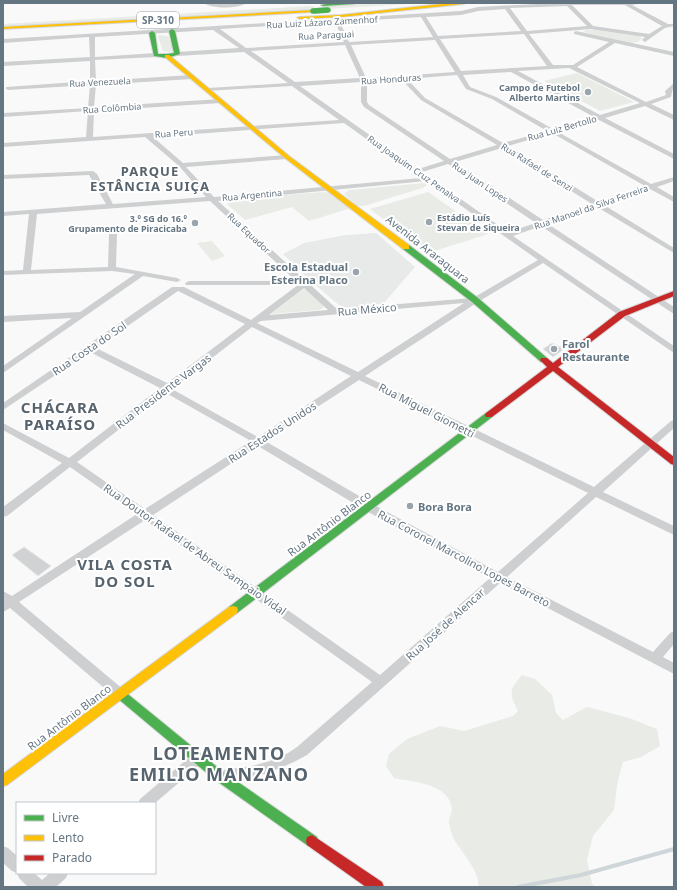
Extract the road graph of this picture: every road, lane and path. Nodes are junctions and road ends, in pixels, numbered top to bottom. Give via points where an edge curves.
1 (206, 3) edge
2 (244, 3) edge
3 (354, 3) edge
4 (446, 3) edge
5 (463, 3) edge
6 (640, 3) edge
7 (267, 4) edge
8 (568, 4) edge
9 (627, 4) edge
10 (506, 7) junction
11 (317, 8) edge
12 (176, 13) junction
13 (423, 16) junction
14 (202, 17) junction
15 (339, 19) junction
16 (3, 23) edge
17 (90, 24) junction
18 (674, 25) edge
19 (667, 26) junction
20 (591, 27) junction
21 (3, 28) edge
22 (214, 28) junction
23 (566, 30) junction
24 (172, 32) junction
25 (152, 33) junction
26 (525, 33) junction
27 (92, 36) junction
28 (649, 36) junction
29 (437, 38) junction
30 (3, 41) edge
31 (614, 41) junction
32 (346, 44) junction
33 (637, 46) junction
34 (245, 50) junction
35 (177, 54) junction
36 (674, 54) edge
37 (156, 55) junction
38 (167, 56) junction
39 (93, 59) junction
40 (3, 64) edge
41 (574, 67) junction
42 (552, 68) junction
43 (513, 71) junction
44 (459, 74) junction
45 (192, 77) junction
46 (403, 78) junction
47 (364, 80) junction
48 (3, 83) edge
49 (93, 83) junction
50 (296, 85) junction
51 (674, 85) edge
52 (8, 88) junction
53 (208, 90) junction
54 (671, 93) edge
55 (3, 94) edge
56 (221, 101) junction
57 (645, 104) junction
58 (92, 110) junction
59 (3, 115) edge
60 (599, 117) junction
61 (674, 118) edge
62 (346, 121) junction
63 (251, 128) junction
64 (552, 130) junction
65 (147, 135) junction
66 (89, 139) junction
67 (3, 145) edge
68 (502, 145) junction
69 (287, 157) junction
70 (674, 157) edge
71 (449, 161) junction
72 (181, 166) junction
73 (417, 171) junction
74 (3, 177) edge
75 (429, 179) junction
76 (674, 179) edge
77 (650, 187) junction
78 (331, 189) junction
79 (212, 199) junction
80 (674, 200) edge
81 (598, 204) junction
82 (111, 206) junction
83 (33, 212) junction
84 (3, 214) edge
85 (542, 224) junction
86 (113, 234) dead end
87 (507, 235) junction
88 (674, 251) edge
89 (543, 260) junction
90 (112, 270) junction
91 (27, 271) junction
92 (3, 273) edge
93 (142, 273) junction
94 (304, 284) junction
95 (176, 286) junction
96 (674, 293) edge
97 (475, 300) junction
98 (657, 300) junction
99 (674, 311) edge
100 (335, 312) junction
101 (622, 314) junction
102 (80, 315) junction
103 (3, 319) edge
104 (255, 321) junction
105 (89, 348) junction
106 (674, 350) edge
107 (5, 367) edge
108 (554, 368) junction
109 (360, 376) junction
110 (165, 389) junction
111 (3, 407) edge
112 (674, 423) edge
113 (3, 426) edge
114 (469, 432) junction
115 (258, 441) junction
116 (651, 444) junction
117 (70, 462) junction
118 (674, 462) edge
119 (596, 492) junction
120 (369, 507) junction
121 (3, 514) edge
122 (146, 514) junction
123 (674, 531) edge
124 (498, 577) junction
125 (256, 592) junction
126 (6, 601) edge
127 (674, 636) edge
128 (655, 658) junction
129 (674, 669) edge
130 (381, 682) junction
131 (120, 694) junction
132 (197, 759) junction
133 (218, 775) junction
134 (3, 781) edge
135 (146, 802) edge
136 (3, 853) edge
137 (16, 865) edge
138 (25, 874) edge
139 (60, 874) edge
140 (38, 887) edge
141 (45, 887) edge
142 (377, 887) edge

1 - 2 street via 224,6
3 - 11 main road, SP-310
4 - 11 main road, SP-310
5 - 15 main road
6 - 9 street, Rua Luiz Lázaro Zamenhof
7 - 12 main road
8 - 9 street, Rua Luiz Lázaro Zamenhof
8 - 10 street, Rua Luiz Lázaro Zamenhof
8 - 20 street
9 - 19 street
10 - 13 street, Rua Luiz Lázaro Zamenhof
10 - 26 street
11 - 12 main road, SP-310
11 - 14 main road, SP-310
11 - 15 main road
12 - 16 main road, SP-310
13 - 15 street, Rua Luiz Lázaro Zamenhof
13 - 29 street
14 - 17 main road, SP-310
14 - 24 main road via 179,26
15 - 22 street, Rua Luiz Lázaro Zamenhof
15 - 32 street
17 - 21 main road, SP-310
17 - 25 main road via 127,24 148,29
18 - 19 street
19 - 28 street
20 - 23 street, Rua Paraguai
20 - 28 street, Rua Paraguai
22 - 24 street, Rua Luiz Lázaro Zamenhof
22 - 34 street, Rua Joaquim Cruz Penalva
23 - 26 street, Rua Paraguai
23 - 31 street
24 - 25 street, Rua Luiz Lázaro Zamenhof
24 - 35 main road
25 - 27 street, Rua Luiz Lázaro Zamenhof
25 - 37 main road
26 - 29 street, Rua Paraguai
26 - 42 street
27 - 30 street, Rua Luiz Lázaro Zamenhof
27 - 39 street
28 - 33 street
29 - 32 street, Rua Paraguai
29 - 44 street
31 - 33 street
31 - 41 street
32 - 34 street, Rua Paraguai
32 - 47 street
33 - 36 street
34 - 35 street, Rua Paraguai
34 - 50 street, Rua Joaquim Cruz Penalva
35 - 38 main road, Rua Paraguai
37 - 38 main road, Rua Paraguai
37 - 39 street, Rua Paraguai
38 - 45 main road, Avenida Araraquara
39 - 40 street, Rua Paraguai
39 - 49 street
41 - 42 street, Rua Honduras
41 - 57 street
42 - 43 street, Rua Honduras
43 - 44 street, Rua Honduras
43 - 60 street
44 - 46 street, Rua Honduras
44 - 64 street via 471,90 494,98
45 - 49 street, Rua Venezuela
45 - 53 main road, Avenida Araraquara
46 - 47 street, Rua Honduras
46 - 68 street, Rua Rafael de Senzi via 423,99
47 - 50 street, Rua Honduras
47 - 71 street, Rua Juan Lopes via 366,106
48 - 52 street
49 - 52 street, Rua Venezuela
49 - 58 street
50 - 53 street, Rua Honduras
50 - 62 street, Rua Joaquim Cruz Penalva
51 - 54 street, Rua Luiz Bertollo
52 - 55 street
53 - 56 main road, Avenida Araraquara
54 - 57 street, Rua Luiz Bertollo
56 - 58 street, Rua Colômbia
56 - 63 main road, Avenida Araraquara
57 - 60 street, Rua Luiz Bertollo
57 - 61 street
58 - 59 street, Rua Colômbia
58 - 66 street
60 - 64 street, Rua Luiz Bertollo
60 - 70 street
62 - 63 street, Rua Peru
62 - 73 street, Rua Joaquim Cruz Penalva
63 - 65 street, Rua Peru
63 - 69 main road, Avenida Araraquara
64 - 68 street, Rua Luiz Bertollo
64 - 77 street
65 - 66 street, Rua Peru
65 - 72 street, Rua Equador
66 - 67 street, Rua Peru
68 - 71 street, Rua Luiz Bertollo
68 - 81 street, Rua Rafael de Senzi
69 - 72 street
69 - 78 main road, Avenida Araraquara
71 - 73 street, Rua Luiz Bertollo
71 - 85 street, Rua Juan Lopes
72 - 79 street, Rua Equador
73 - 75 street, Rua Joaquim Cruz Penalva
74 - 82 street via 90,173
75 - 78 street, Rua Argentina
75 - 87 street, Rua Joaquim Cruz Penalva
76 - 77 street, Rua Manoel da Silva Ferreira
77 - 80 street
77 - 81 street, Rua Manoel da Silva Ferreira
78 - 79 street, Rua Argentina
78 - 97 main road, Avenida Araraquara
79 - 82 street, Rua Argentina
79 - 94 street, Rua Equador
81 - 85 street, Rua Manoel da Silva Ferreira
81 - 88 street, Rua Rafael de Senzi
82 - 83 street, Rua Argentina
83 - 84 street, Rua Argentina
83 - 91 street
85 - 87 street, Rua Manoel da Silva Ferreira
85 - 98 street, Rua Juan Lopes
86 - 90 street
87 - 89 street, Rua Joaquim Cruz Penalva
89 - 97 street, Rua Estados Unidos
89 - 101 street, Rua Joaquim Cruz Penalva
90 - 91 street, Rua Miguel Giometti
90 - 93 street, Rua Miguel Giometti
91 - 92 street, Rua Miguel Giometti
93 - 95 street, Rua Miguel Giometti
93 - 102 street
94 - 95 street, Rua Costa do Sol via 189,283 187,288
94 - 100 street, Rua Equador
94 - 104 street, Rua Presidente Vargas
95 - 104 street, Rua Miguel Giometti
95 - 105 street, Rua Costa do Sol via 172,292
96 - 98 main road, Rua Antônio Blanco
97 - 100 street, Rua México
97 - 108 main road, Avenida Araraquara
97 - 109 street, Rua Estados Unidos
98 - 99 street, Rua Juan Lopes
98 - 101 main road, Rua Antônio Blanco
100 - 104 street, Rua México
101 - 106 street, Rua Joaquim Cruz Penalva
101 - 108 main road, Rua Antônio Blanco
102 - 103 street
102 - 107 street
104 - 109 street, Rua Miguel Giometti
104 - 110 street, Rua Presidente Vargas
105 - 110 street, Rua Coronel Marcolino Lopes Barreto via 163,385
105 - 111 street, Rua Costa do Sol
108 - 114 main road, Rua Antônio Blanco
108 - 116 main road, Avenida Araraquara
109 - 114 street, Rua Miguel Giometti
109 - 115 street, Rua Estados Unidos
110 - 115 street, Rua Coronel Marcolino Lopes Barreto
110 - 117 street, Rua Presidente Vargas
112 - 116 street, Rua José de Alencar
113 - 117 street, Rua Doutor Rafael de Abreu Sampaio Vidal
114 - 119 street, Rua Miguel Giometti
114 - 120 main road, Rua Antônio Blanco
115 - 120 street, Rua Coronel Marcolino Lopes Barreto
115 - 122 street, Rua Estados Unidos
116 - 118 main road, Avenida Araraquara
116 - 119 street, Rua José de Alencar
117 - 121 street, Rua Presidente Vargas
117 - 122 street, Rua Doutor Rafael de Abreu Sampaio Vidal
119 - 123 street, Rua Miguel Giometti
119 - 124 street, Rua José de Alencar
120 - 124 street, Rua Coronel Marcolino Lopes Barreto
120 - 125 main road, Rua Antônio Blanco
122 - 125 street, Rua Doutor Rafael de Abreu Sampaio Vidal
122 - 126 street, Rua Estados Unidos
124 - 128 street, Rua Coronel Marcolino Lopes Barreto
124 - 130 street, Rua José de Alencar
125 - 130 street, Rua Doutor Rafael de Abreu Sampaio Vidal
125 - 131 main road, Rua Antônio Blanco
126 - 131 street
127 - 128 street
128 - 129 street, Rua Coronel Marcolino Lopes Barreto
130 - 133 street, Rua José de Alencar via 302,751 286,761 250,773
131 - 132 main road
131 - 134 main road, Rua Antônio Blanco
132 - 133 main road
132 - 135 street
133 - 142 main road
136 - 137 street
138 - 140 street
139 - 141 street

